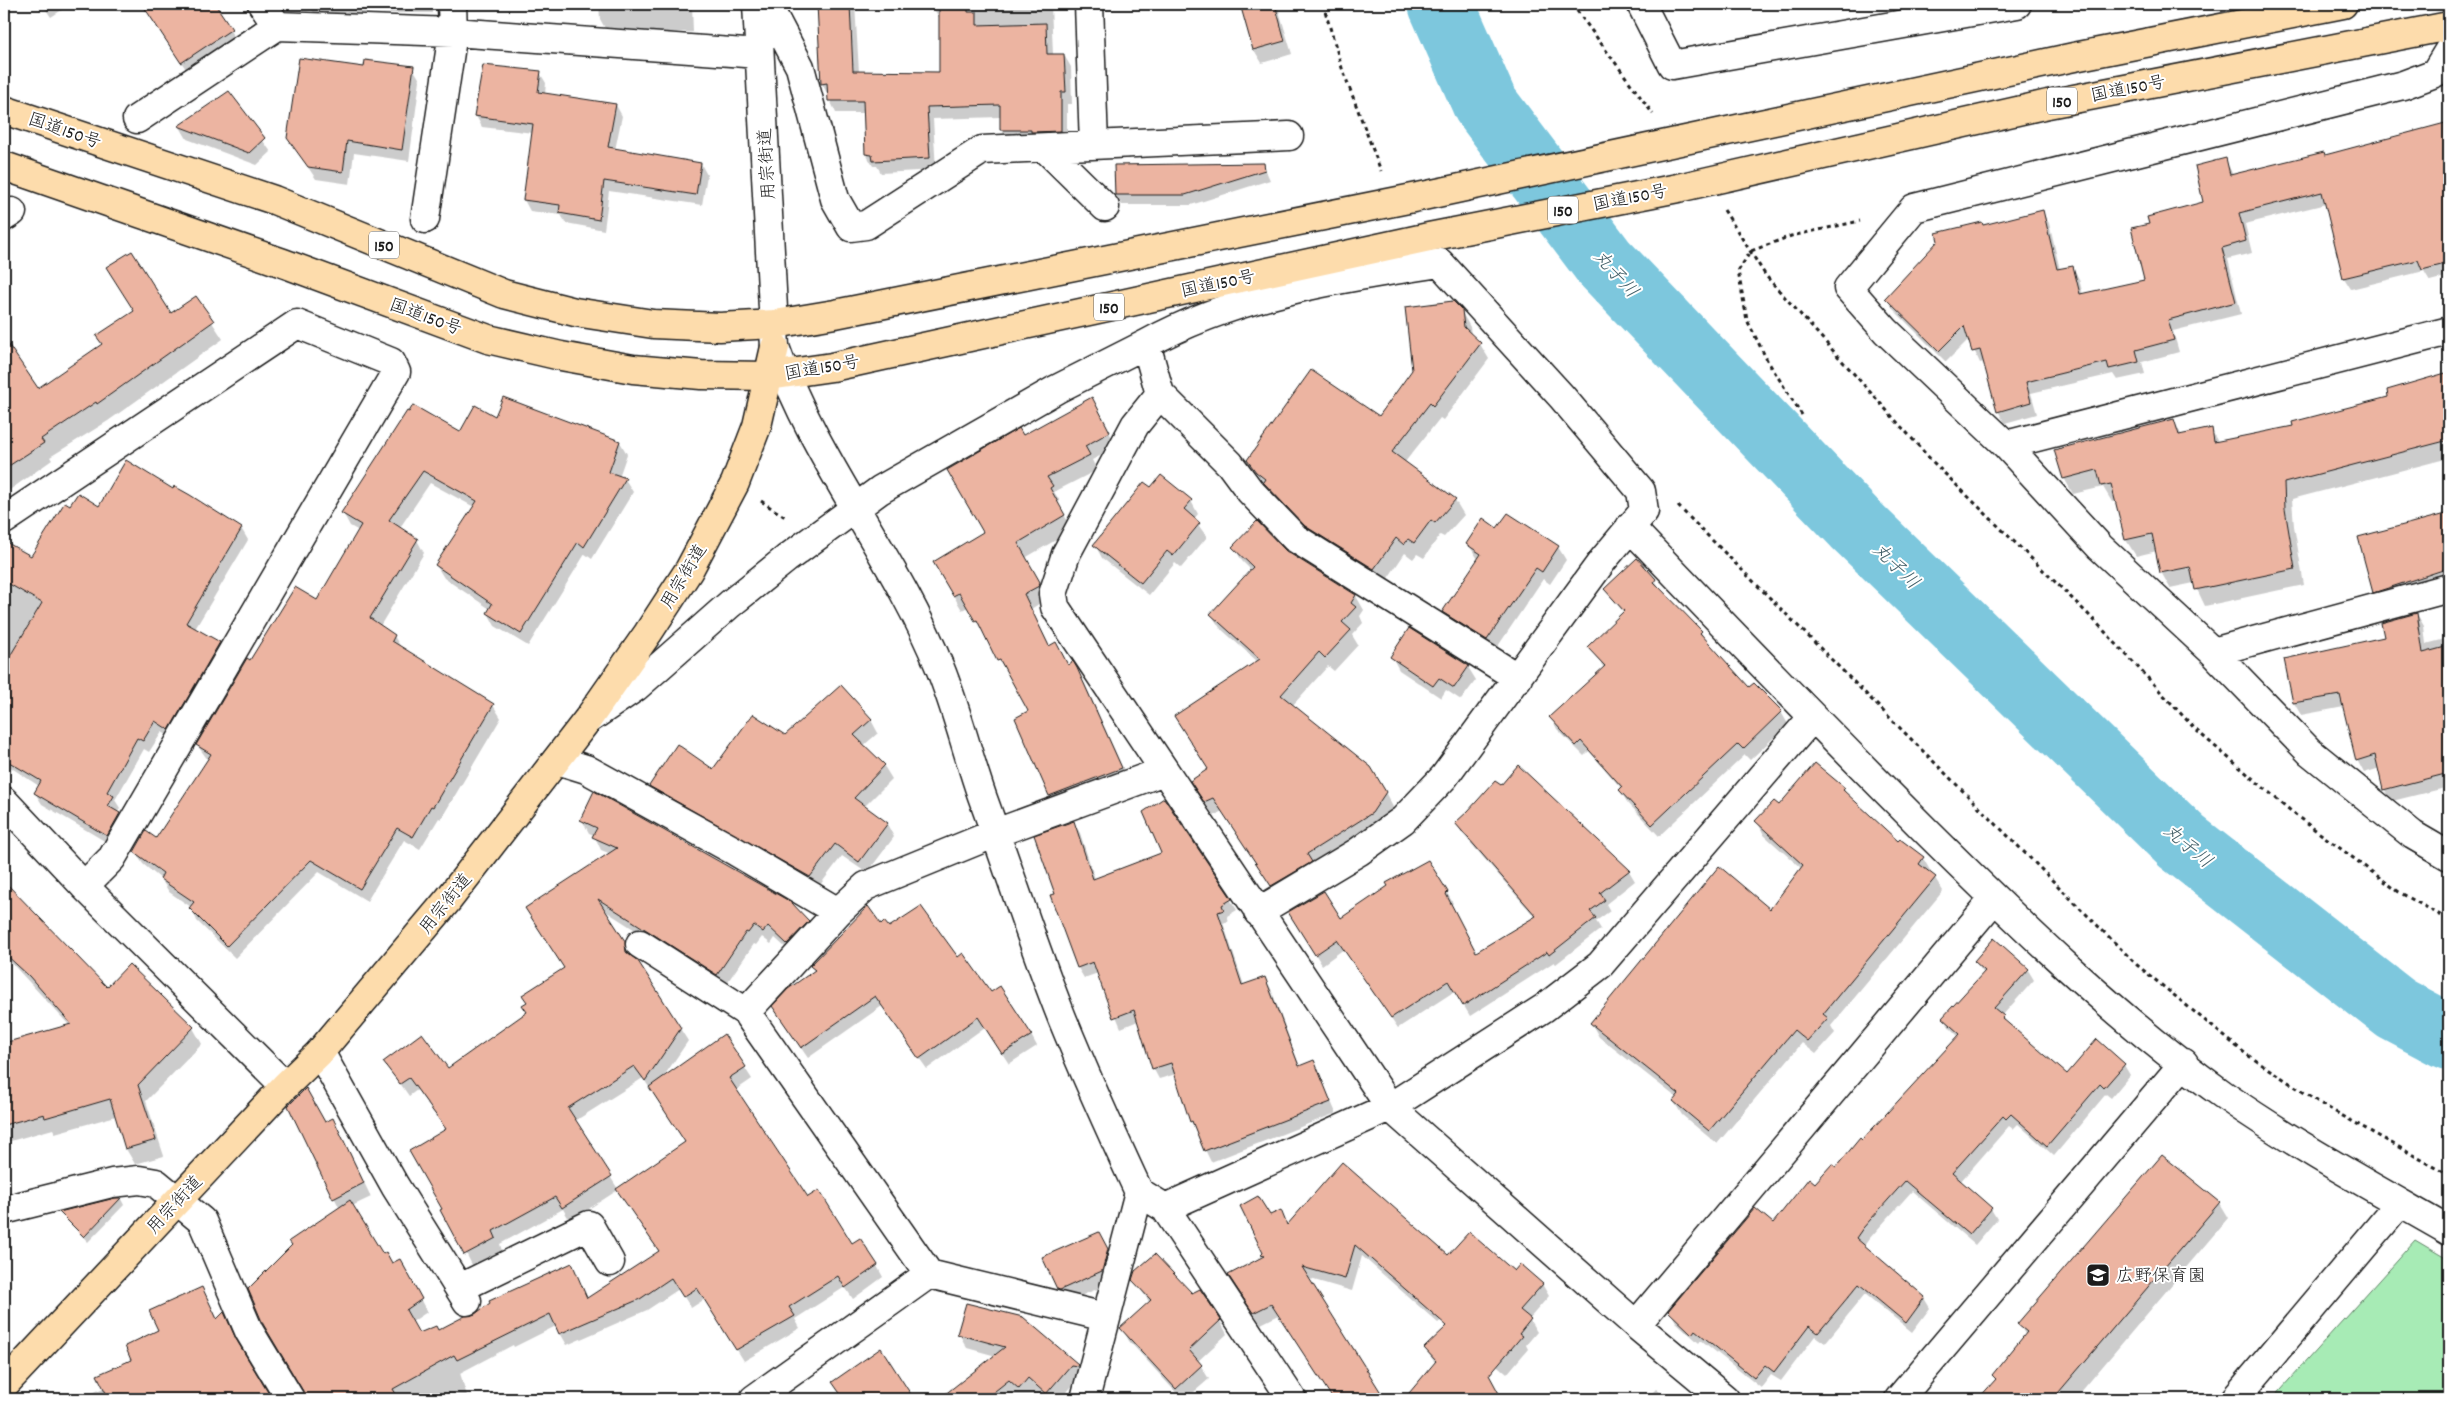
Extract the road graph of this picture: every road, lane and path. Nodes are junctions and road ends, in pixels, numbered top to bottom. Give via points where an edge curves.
1 (452, 4) edge
2 (756, 4) edge
3 (767, 4) edge
4 (1089, 4) edge
5 (1323, 4) edge
6 (1572, 4) edge
7 (1641, 4) edge
8 (2017, 4) edge
9 (2343, 4) edge
10 (269, 15) edge
11 (2449, 26) edge
12 (453, 32) junction
13 (2449, 50) edge
14 (759, 54) junction
15 (4, 110) edge
16 (1654, 116) dead end
17 (137, 118) dead end
18 (1290, 136) dead end
19 (1094, 145) junction
20 (1045, 148) junction
21 (4, 166) edge
22 (1397, 201) junction
23 (1720, 204) dead end
24 (1105, 207) dead end
25 (1914, 208) junction
26 (425, 219) dead end
27 (1438, 235) junction
28 (1750, 251) junction
29 (1440, 263) junction
30 (2449, 331) edge
31 (775, 336) junction
32 (1146, 344) junction
33 (777, 376) junction
34 (1160, 394) junction
35 (1802, 415) dead end
36 (2006, 445) junction
37 (1676, 504) dead end
38 (854, 507) junction
39 (4, 520) edge
40 (1630, 527) junction
41 (2449, 588) edge
42 (2213, 652) junction
43 (1518, 678) junction
44 (1812, 718) junction
45 (588, 719) junction
46 (556, 760) junction
47 (1164, 771) junction
48 (4, 800) edge
49 (996, 833) junction
50 (2449, 856) edge
51 (84, 886) junction
52 (1994, 899) junction
53 (838, 912) junction
54 (1258, 912) junction
55 (2449, 920) edge
56 (640, 944) dead end
57 (746, 1012) junction
58 (320, 1052) junction
59 (2184, 1064) junction
60 (285, 1086) junction
61 (1390, 1108) junction
62 (2449, 1175) edge
63 (1139, 1192) junction
64 (178, 1201) junction
65 (2400, 1203) junction
66 (1165, 1208) junction
67 (4, 1210) edge
68 (2449, 1231) edge
69 (610, 1262) dead end
70 (928, 1274) junction
71 (1105, 1317) junction
72 (1636, 1325) junction
73 (4, 1385) edge
74 (290, 1399) edge
75 (754, 1399) edge
76 (1085, 1399) edge
77 (1292, 1399) edge
78 (1725, 1399) edge
79 (1899, 1399) edge
80 (2235, 1399) edge

1 - 12 street
2 - 14 street, 用宗街道
3 - 20 street via 800,67 835,199 852,227 866,226 982,150
4 - 19 street
5 - 22 path via 1369,142
6 - 16 path
7 - 8 street via 1672,65
9 - 22 main road, 国道150号 / 150 via 2074,57
10 - 12 street
10 - 17 street
11 - 27 main road, 国道150号 / 150 via 2048,104 1678,188
12 - 14 street
12 - 26 street
13 - 25 street via 2435,73 2403,85
14 - 31 street, 用宗街道
15 - 31 main road, 国道150号 / 150 via 274,200 504,294 575,312 653,324 720,327
18 - 19 street
19 - 20 street
20 - 24 street
21 - 33 main road, 国道150号 / 150 via 488,338 561,356 633,368 701,375
22 - 31 main road, 国道150号 / 150 via 835,314
23 - 28 path
25 - 28 path via 1791,236
25 - 36 street via 1848,288 1886,331
27 - 29 street
27 - 33 main road, 国道150号 / 150 via 842,365
28 - 35 path via 1738,271 1747,320 1767,360
28 - 55 path via 1766,276 1933,462 2094,620 2196,731 2298,816 2399,892
29 - 32 street via 1365,274 1280,293 1204,316
29 - 40 street via 1562,397 1641,491 1644,511
30 - 36 street
31 - 33 main road, 用宗街道
32 - 34 street
32 - 38 street via 947,449
33 - 38 street
33 - 45 main road, 用宗街道 via 735,483 689,570
34 - 43 street via 1230,464 1250,491 1296,538
34 - 47 street via 1135,425 1070,545 1053,594 1055,608
36 - 42 street via 2100,547
37 - 62 path via 2137,965 2246,1054 2323,1105
38 - 45 street via 730,604 636,687
38 - 49 street via 940,667
39 - 51 street via 297,324 391,362 396,372 112,858
40 - 43 street via 1602,560
40 - 44 street
41 - 42 street
42 - 50 street via 2310,752 2413,835
43 - 54 street via 1444,777 1403,820 1358,852
44 - 52 street
44 - 61 street via 1600,965 1544,1008
45 - 46 main road, 用宗街道
46 - 53 street via 586,769
46 - 58 main road, 用宗街道 via 448,900
47 - 49 street
47 - 54 street
48 - 51 street
49 - 53 street via 866,886
49 - 63 street via 1062,1017
51 - 60 street
52 - 59 street via 2134,1025
52 - 72 street
53 - 57 street
54 - 61 street
56 - 57 street
57 - 70 street
58 - 60 main road, 用宗街道
58 - 69 street via 395,1186 464,1294 589,1226
59 - 65 street via 2303,1146
59 - 79 street
60 - 64 main road, 用宗街道
61 - 66 street
61 - 72 street
63 - 66 street
63 - 71 street
64 - 67 street via 156,1183 139,1180 112,1183
64 - 73 main road, 用宗街道
64 - 74 street via 202,1220 250,1331
65 - 68 street
65 - 80 street
66 - 77 street
70 - 71 street
70 - 75 street
71 - 76 street
72 - 78 street

